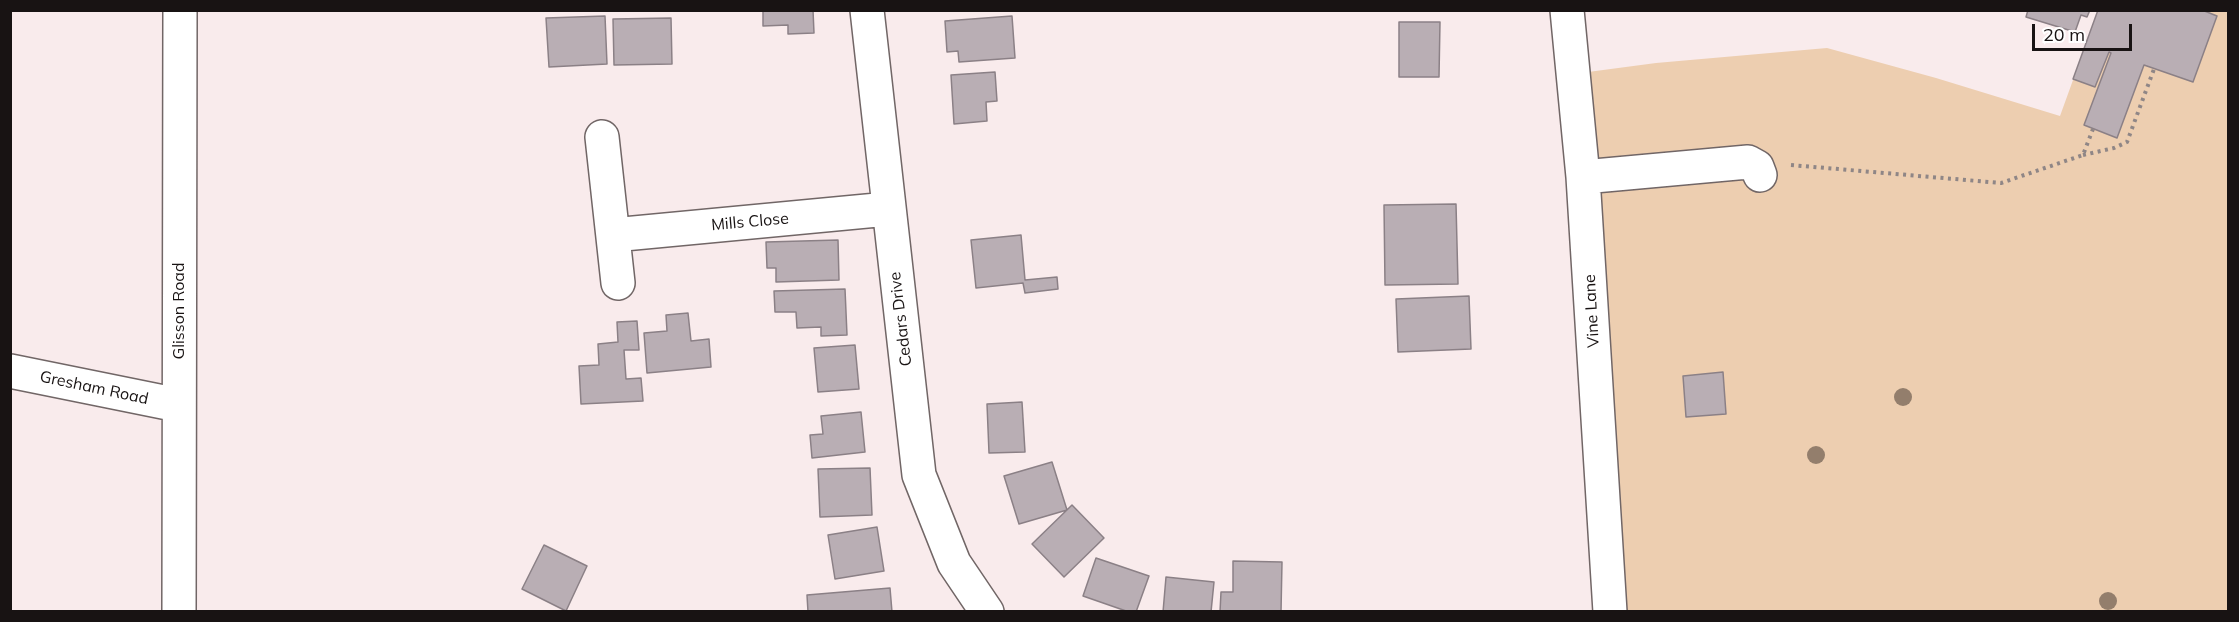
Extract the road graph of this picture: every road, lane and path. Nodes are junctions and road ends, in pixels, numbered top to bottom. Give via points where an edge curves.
1 (180, 10) edge
2 (867, 10) edge
3 (1566, 10) edge
4 (2154, 69) dead end
5 (2093, 129) dead end
6 (602, 137) dead end
7 (2083, 155) junction
8 (1754, 169) joint
9 (1637, 172) junction
10 (1584, 177) junction
11 (1678, 187) dead end
12 (888, 209) junction
13 (613, 235) junction
14 (618, 283) dead end
15 (10, 371) edge
16 (178, 405) junction
17 (179, 612) edge
18 (987, 612) edge
19 (1610, 612) edge

1 - 16 street, Glisson Road
2 - 12 street, Cedars Drive
3 - 10 street, Vine Lane
4 - 7 path via 2127,142
5 - 7 path
6 - 13 street
7 - 8 path via 2001,183
8 - 9 street
9 - 10 street
9 - 11 street via 1665,178
10 - 19 street, Vine Lane
12 - 13 street, Mills Close
12 - 18 street, Cedars Drive via 919,475 954,563
13 - 14 street
15 - 16 street, Gresham Road
16 - 17 street, Glisson Road

